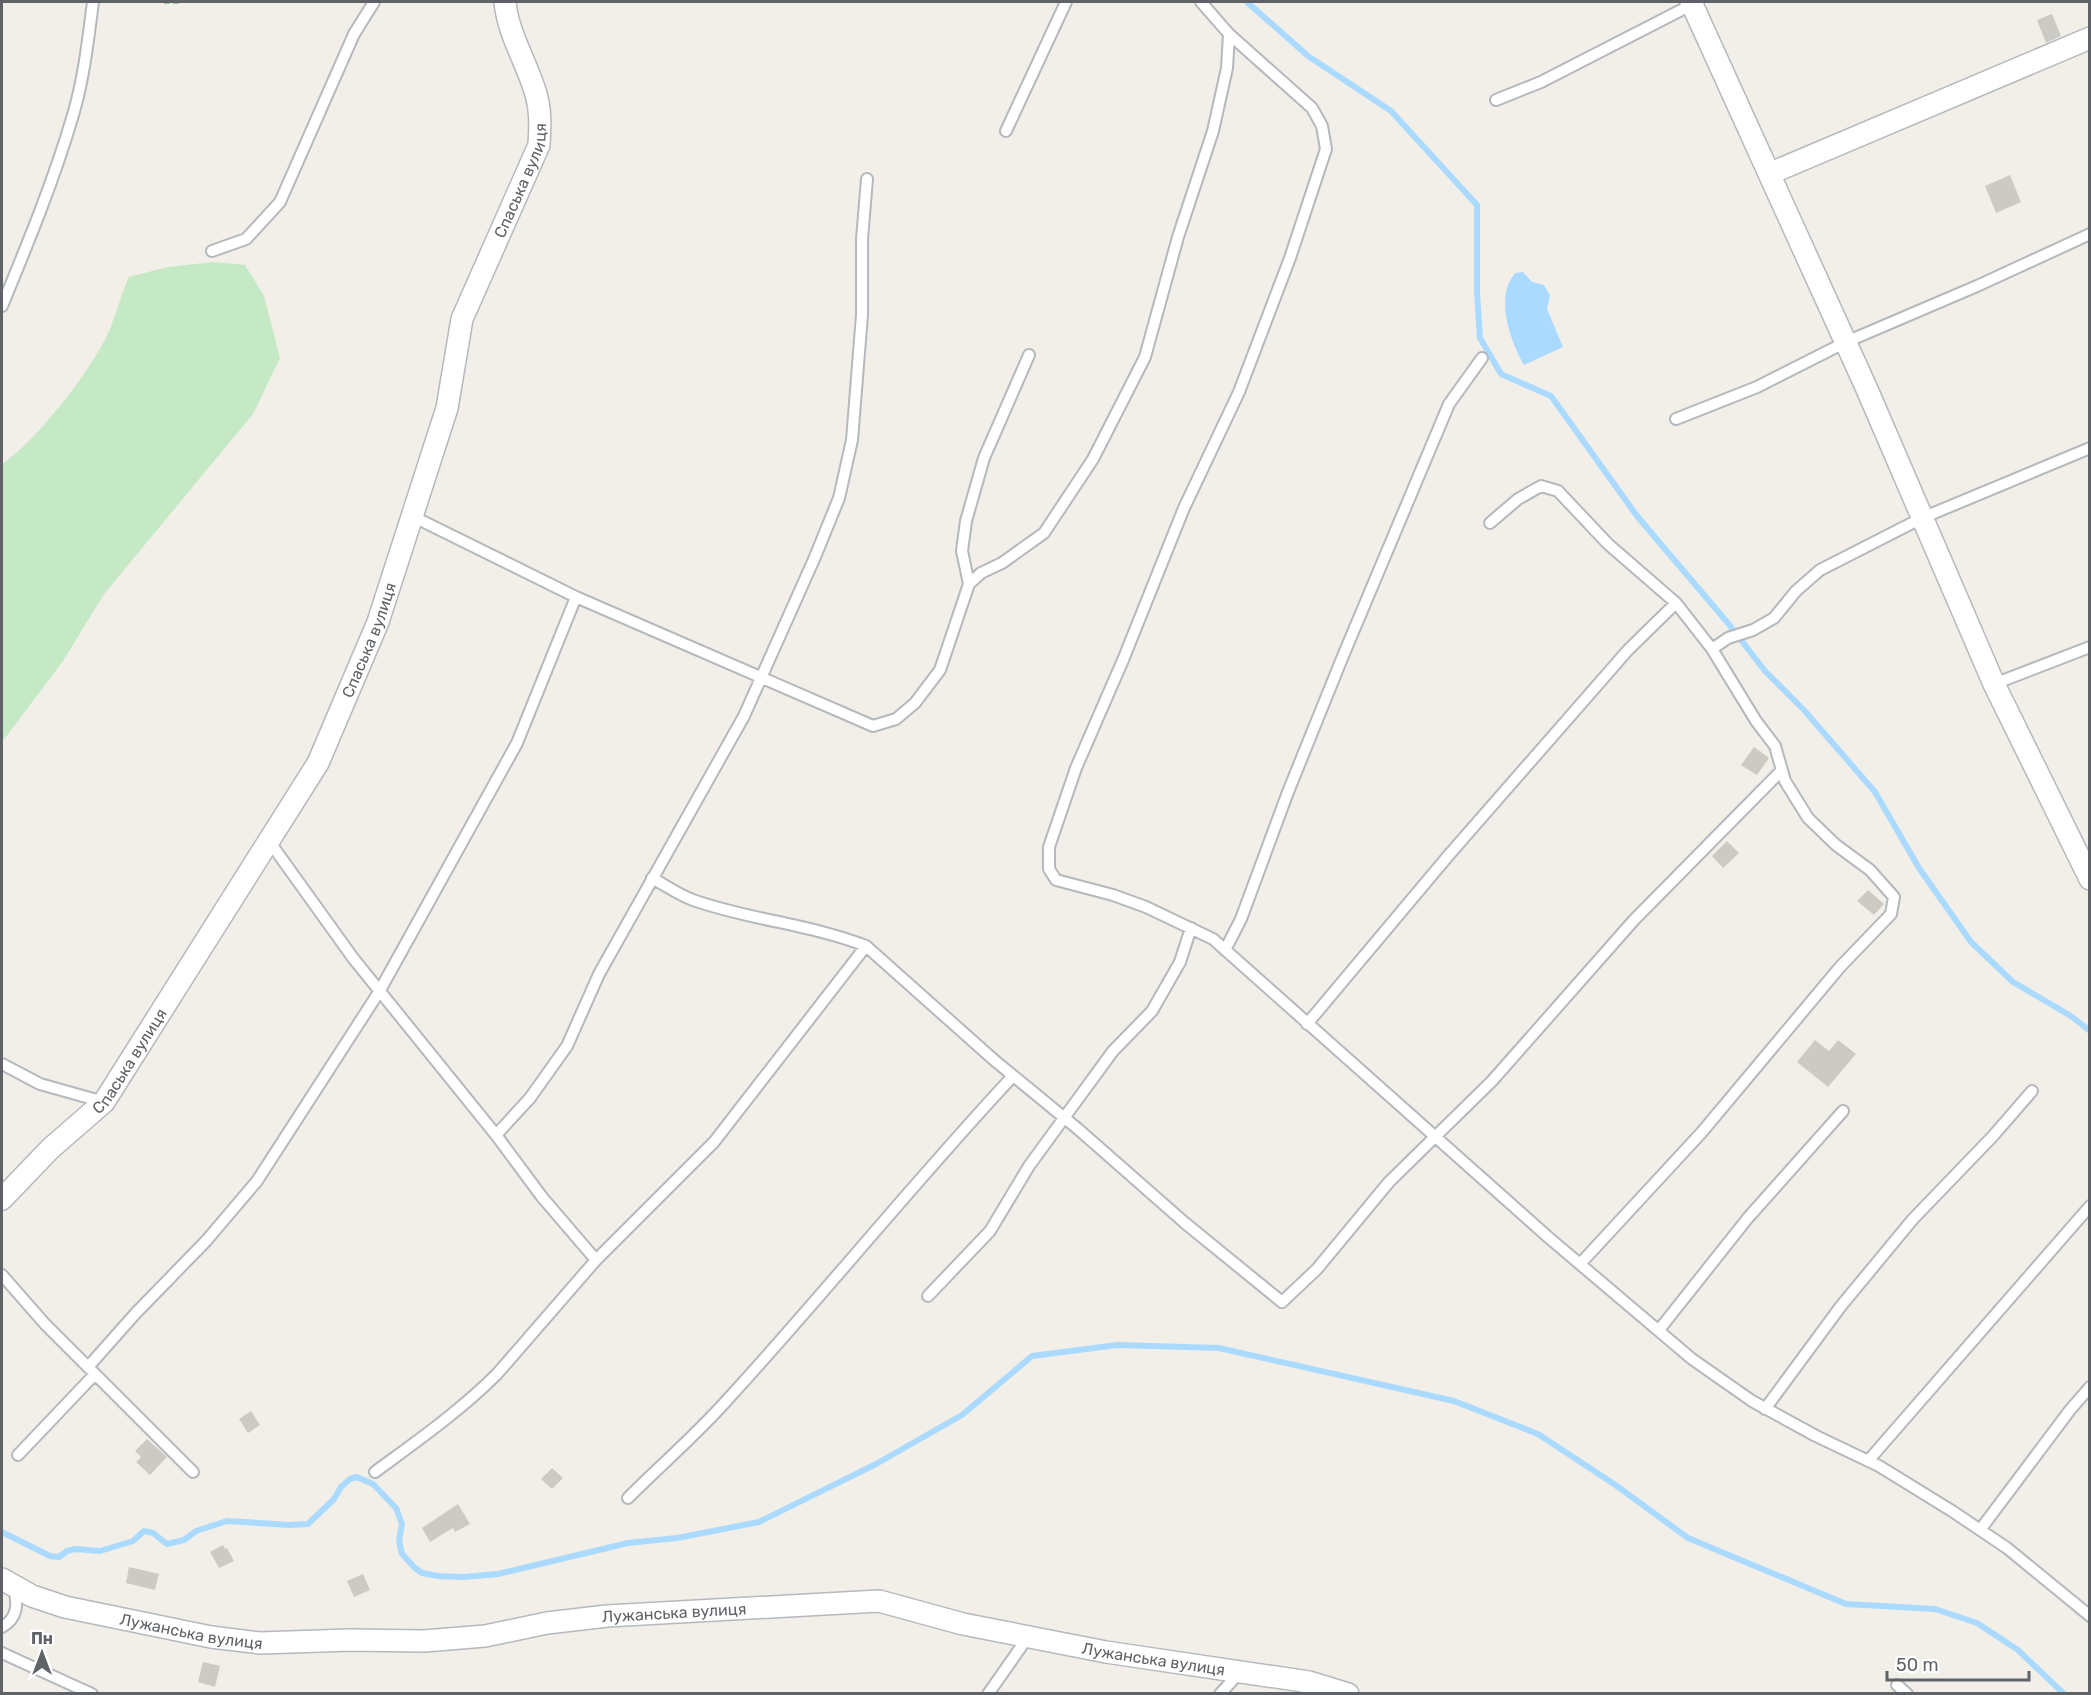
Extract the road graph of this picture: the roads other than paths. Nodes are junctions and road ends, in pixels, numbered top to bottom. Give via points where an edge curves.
1 (93, 2) edge
2 (374, 2) edge
3 (505, 2) edge
4 (1066, 2) edge
5 (1201, 2) edge
6 (1694, 2) edge
7 (1229, 34) junction
8 (2090, 38) edge
9 (1496, 100) dead end
10 (1006, 131) dead end
11 (1770, 173) junction
12 (867, 179) dead end
13 (2090, 234) edge
14 (212, 251) dead end
15 (2, 306) edge
16 (1846, 342) junction
17 (1029, 356) dead end
18 (1482, 358) dead end
19 (1676, 419) dead end
20 (2090, 448) edge
21 (412, 516) junction
22 (1922, 518) junction
23 (1490, 523) dead end
24 (969, 584) junction
25 (576, 597) junction
26 (1676, 603) junction
27 (2090, 647) edge
28 (1712, 649) junction
29 (762, 678) junction
30 (1994, 684) junction
31 (1782, 770) junction
32 (269, 841) junction
33 (652, 878) junction
34 (2090, 879) edge
35 (1191, 928) junction
36 (866, 946) junction
37 (1225, 950) junction
38 (380, 992) junction
39 (1307, 1024) junction
40 (2, 1064) edge
41 (1013, 1076) junction
42 (2032, 1091) dead end
43 (104, 1102) junction
44 (1843, 1111) dead end
45 (1064, 1118) junction
46 (496, 1135) junction
47 (1435, 1136) junction
48 (2, 1199) edge
49 (2090, 1206) edge
50 (596, 1260) junction
51 (1580, 1264) junction
52 (2, 1275) edge
53 (928, 1296) dead end
54 (1659, 1330) junction
55 (91, 1370) junction
56 (2090, 1387) edge
57 (1766, 1409) junction
58 (18, 1455) dead end
59 (1868, 1461) junction
60 (193, 1472) dead end
61 (375, 1472) dead end
62 (628, 1498) dead end
63 (1980, 1530) junction
64 (8, 1583) edge
65 (2090, 1616) edge
66 (2, 1627) edge
67 (1028, 1636) junction
68 (2, 1653) edge
69 (1240, 1672) junction
70 (1897, 1685) dead end
71 (92, 1694) edge
72 (988, 1694) edge
73 (1220, 1694) edge
74 (1348, 1694) edge
75 (1907, 1694) edge

1 - 15 lane via 74,114 38,220
2 - 14 lane via 354,34 280,202 246,239
3 - 21 street, Спаська вулиця via 536,94 539,145 462,319 447,408
4 - 10 lane
5 - 7 lane
6 - 9 lane via 1541,82
6 - 11 street
7 - 24 lane via 1227,68 1213,131 1144,357 1093,459 1044,533
7 - 35 lane via 1312,108 1322,126 1326,149 1239,392 1184,508 1076,768 1049,847 1049,869 1056,880 1113,895
8 - 11 street
11 - 16 street
12 - 29 lane via 852,440 839,498
13 - 16 lane
16 - 19 lane via 1757,387
16 - 22 street
17 - 24 lane via 984,458 966,521 962,551
18 - 37 lane via 1449,404 1342,656 1241,919
20 - 22 lane
21 - 25 lane
21 - 32 street, Спаська вулиця via 378,622 318,763
22 - 28 lane via 1820,570 1774,618
22 - 30 street
23 - 26 lane via 1541,486 1558,491 1608,544
24 - 29 lane via 940,670 915,703 896,719 873,726
25 - 29 lane
25 - 38 lane via 518,743
26 - 28 lane
26 - 39 lane via 1613,667
27 - 30 lane
28 - 31 lane via 1775,746
29 - 33 lane via 697,803
30 - 34 street
31 - 47 lane via 1634,920 1491,1081
31 - 51 lane via 1808,818 1870,870 1894,897 1891,914
32 - 38 lane
32 - 43 street, Спаська вулиця
33 - 36 lane via 691,899
33 - 46 lane via 599,974 567,1046 530,1098
35 - 37 lane
35 - 45 lane via 1180,962 1152,1011 1113,1051
36 - 41 lane
36 - 50 lane via 714,1142
37 - 39 lane
38 - 46 lane
38 - 55 lane via 257,1181 135,1314
39 - 47 lane
40 - 43 lane via 40,1084
41 - 45 lane
41 - 62 lane via 726,1401
42 - 57 lane via 1912,1219 1841,1306
43 - 48 street, Спаська вулиця via 50,1149
44 - 54 lane via 1747,1219
45 - 47 lane via 1281,1302 1317,1269 1389,1182
45 - 53 lane via 990,1231
46 - 50 lane
47 - 51 lane
49 - 59 lane
50 - 61 lane via 480,1390
51 - 54 lane
52 - 55 lane
54 - 57 lane via 1692,1359
55 - 58 lane
55 - 60 lane
56 - 63 lane
57 - 59 lane
59 - 63 lane
63 - 65 lane
64 - 66 lane via 17,1608 9,1623
64 - 67 street, Лужанська вулиця via 65,1607 260,1643 433,1641 607,1616 879,1601 963,1624
67 - 69 street, Лужанська вулиця
67 - 72 lane
68 - 71 lane
69 - 73 lane
69 - 74 street, Лужанська вулиця via 1309,1682
70 - 75 lane

